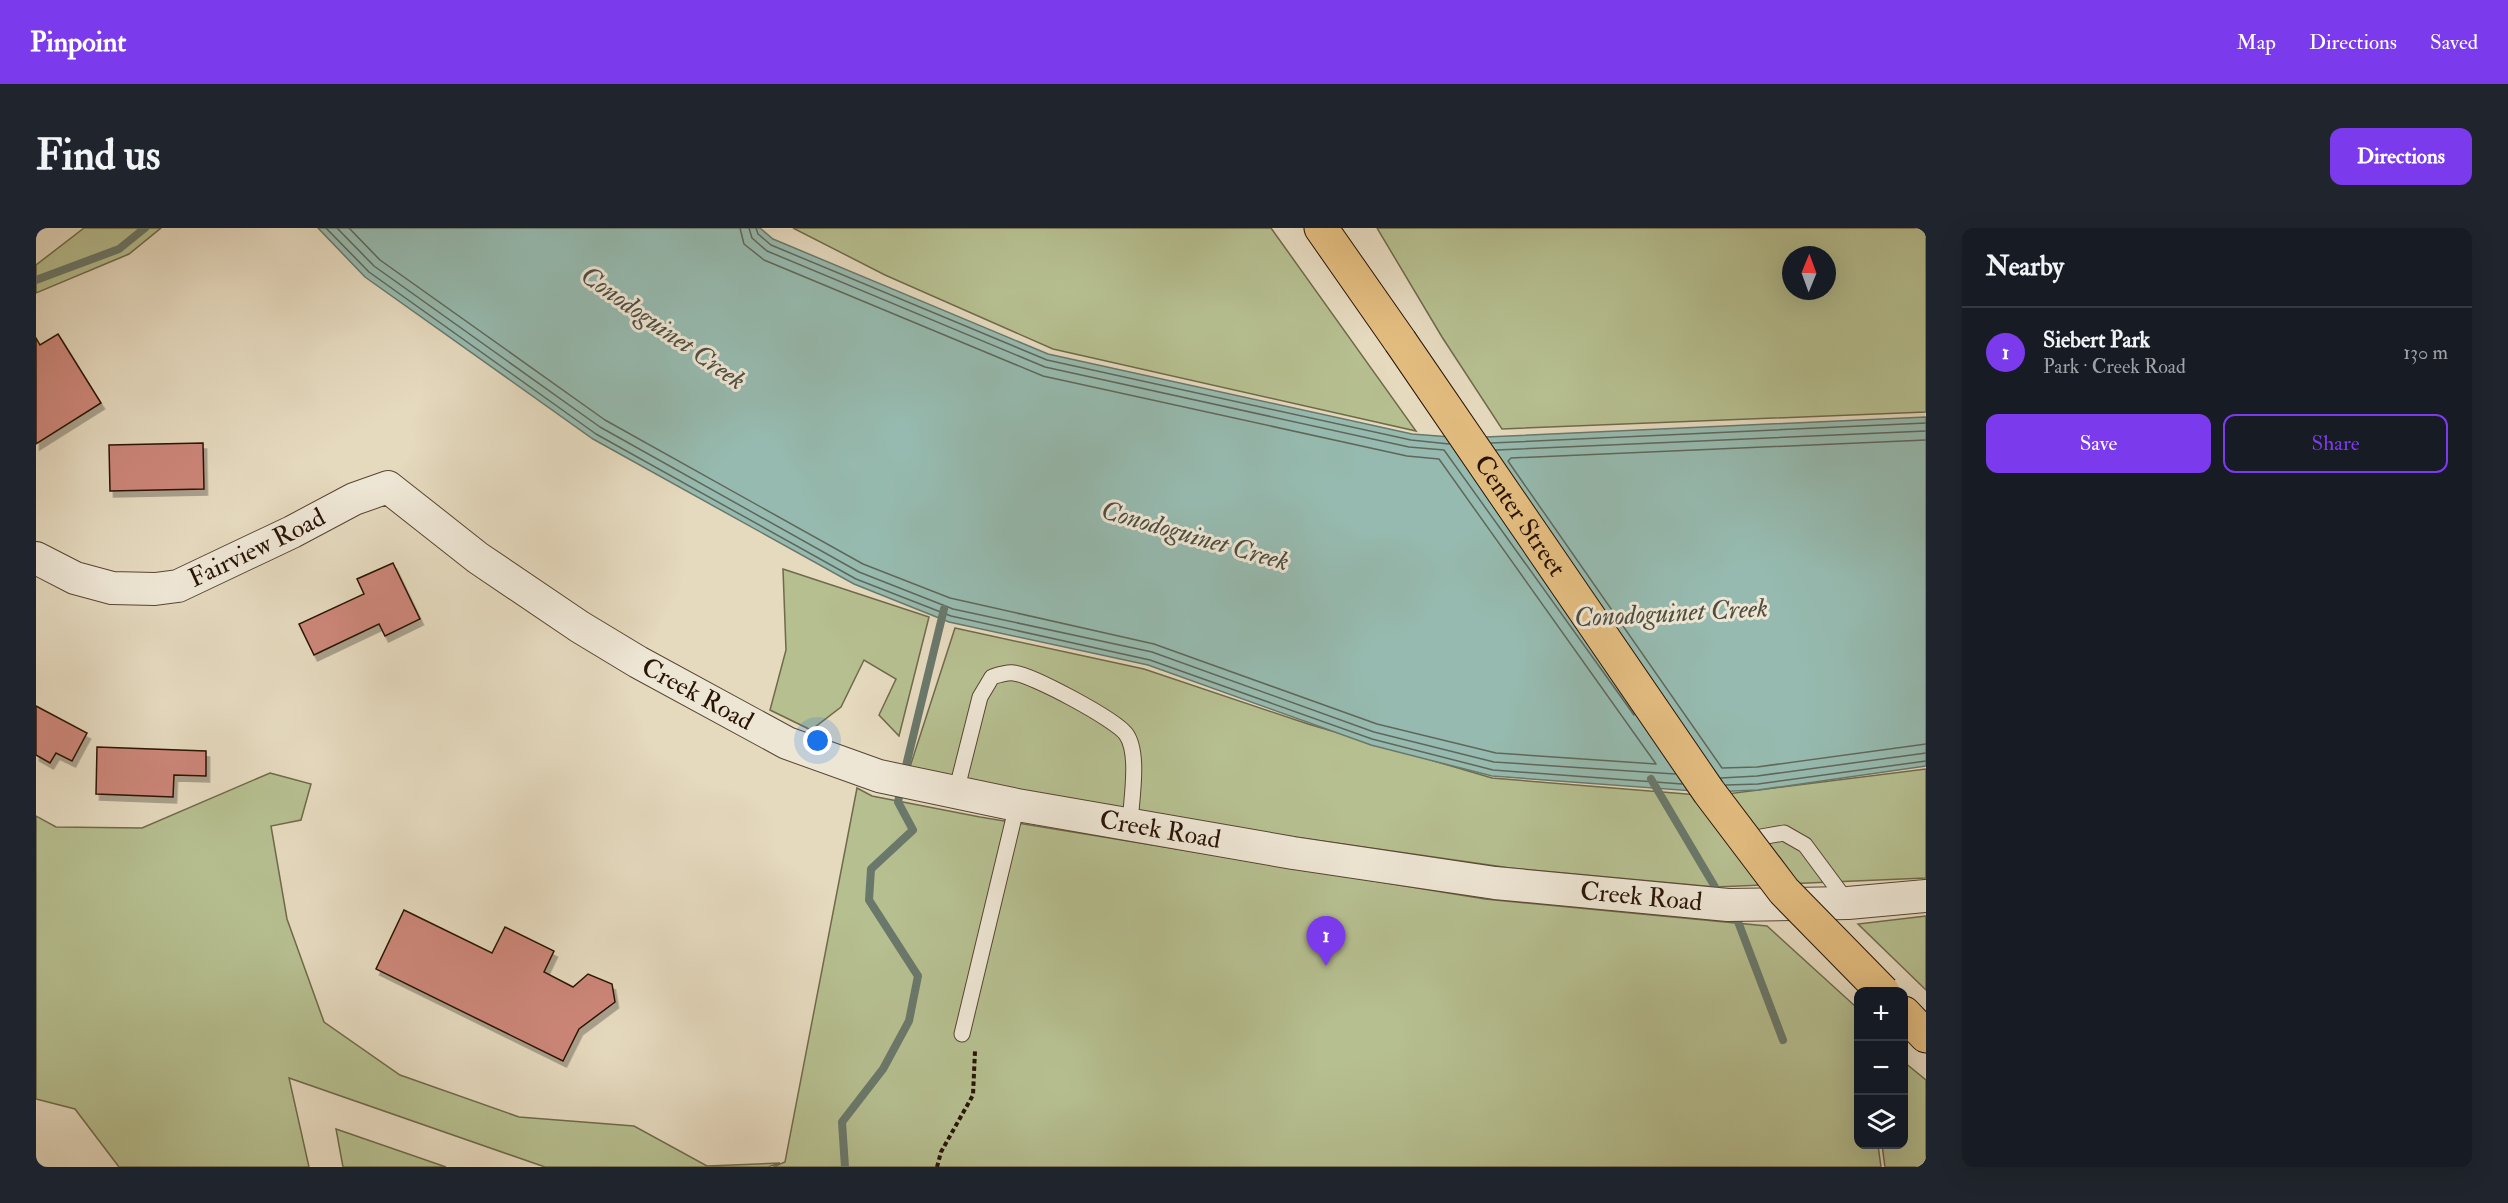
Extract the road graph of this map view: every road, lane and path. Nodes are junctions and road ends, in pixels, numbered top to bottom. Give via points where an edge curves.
1 (1321, 228) edge
2 (459, 542) joint
3 (36, 558) edge
4 (956, 792) junction
5 (1017, 805) junction
6 (1130, 824) junction
7 (1731, 843) dead end
8 (1926, 896) edge
9 (1848, 903) junction
10 (1878, 987) edge
11 (1908, 1017) edge
12 (962, 1034) joint
13 (1926, 1036) edge
14 (937, 1167) edge

1 - 10 main road, Center Street, bridge via 1708,792 1785,891
2 - 3 street, Fairview Road via 388,487 354,499 178,586 112,588 75,578
2 - 4 street, Creek Road via 580,627 787,743 879,776
4 - 5 street, Creek Road
4 - 6 lane via 980,697 992,677 1013,672 1037,679 1126,734 1134,764
5 - 6 street, Creek Road
5 - 12 lane
6 - 9 street, Creek Road via 1496,883 1728,904
7 - 9 lane via 1784,833 1805,845
8 - 9 street, Creek Road
11 - 13 main road
12 - 14 path via 975,1037 973,1095 941,1152

